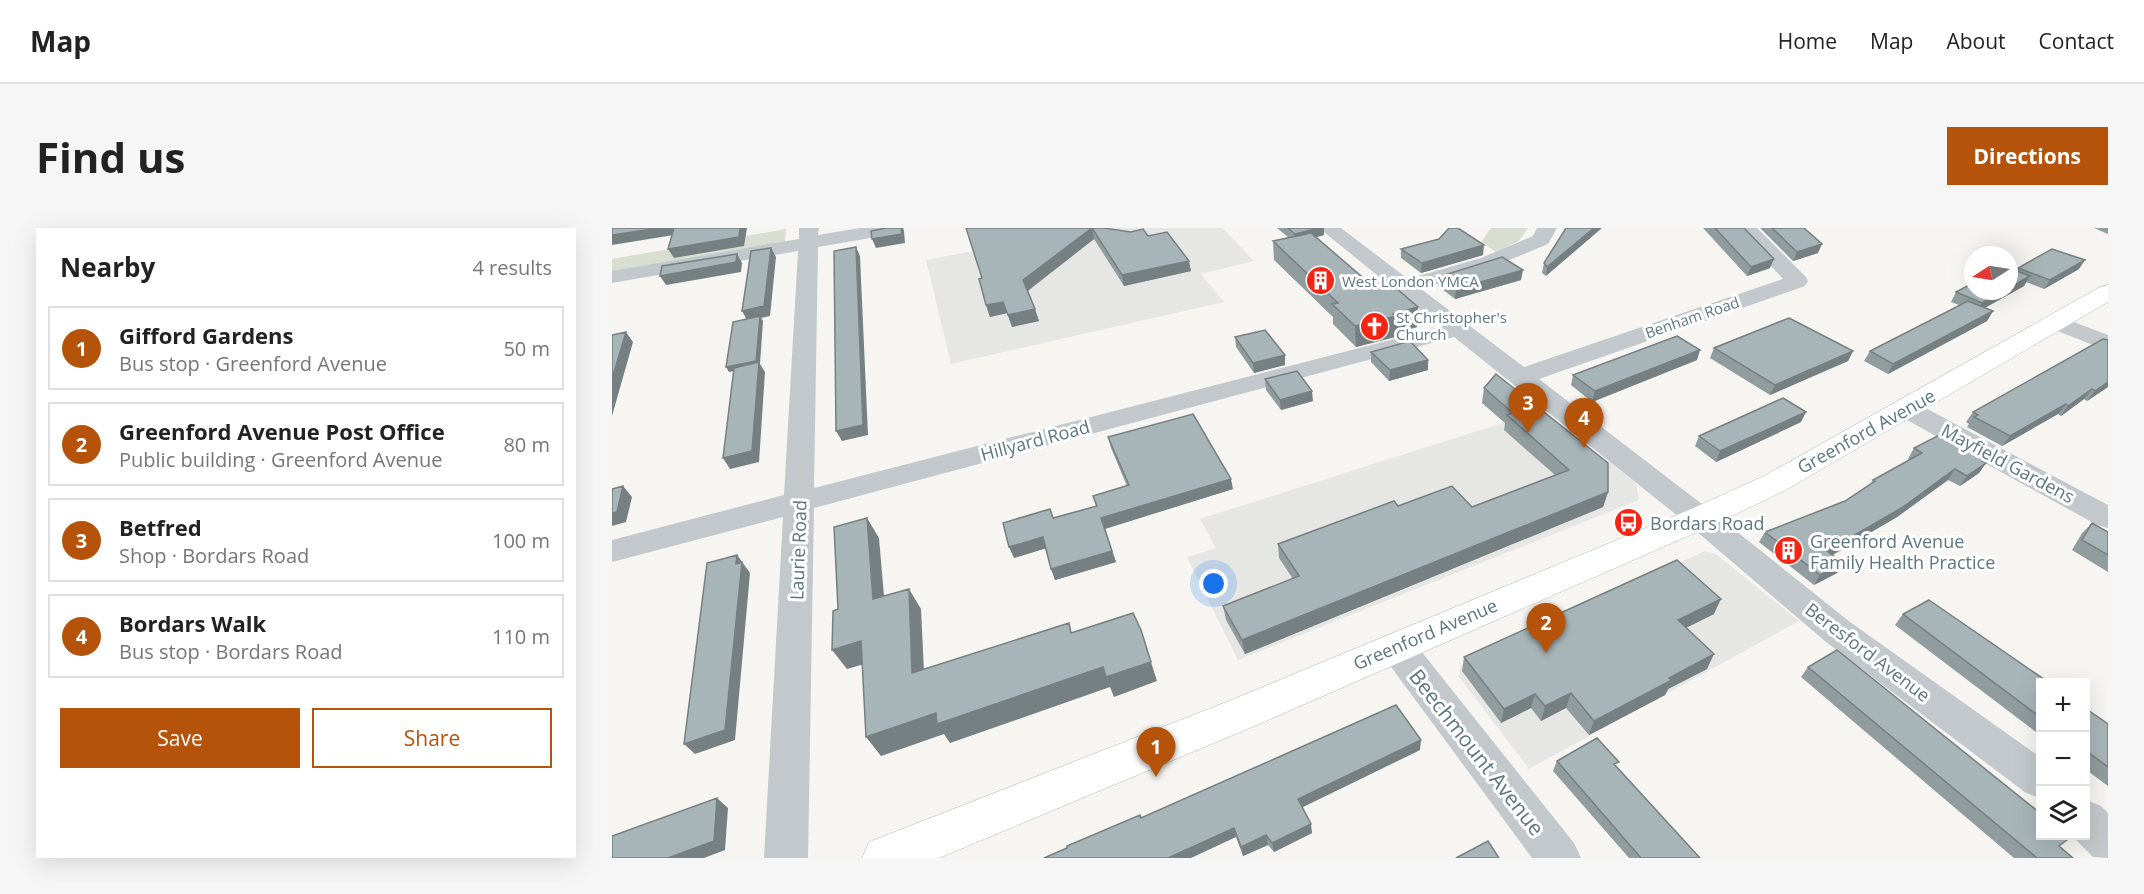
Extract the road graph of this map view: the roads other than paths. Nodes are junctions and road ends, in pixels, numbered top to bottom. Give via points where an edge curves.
1 (894, 228) edge
2 (1329, 228) edge
3 (1546, 228) edge
4 (1746, 228) edge
5 (810, 235) edge
6 (612, 277) edge
7 (1404, 287) junction
8 (2108, 292) edge
9 (2058, 323) junction
10 (1459, 329) junction
11 (2108, 344) edge
12 (1520, 377) junction
13 (1907, 409) junction
14 (800, 502) junction
15 (1700, 518) junction
16 (2108, 518) edge
17 (612, 551) edge
18 (1396, 646) junction
19 (2036, 777) edge
20 (2090, 825) edge
21 (2108, 842) edge
22 (912, 853) edge
23 (786, 858) edge
24 (1559, 858) edge

1 - 5 street
2 - 7 street
3 - 7 street via 1541,240 1488,262
4 - 12 street, Benham Road via 1797,281
5 - 6 street
5 - 14 street, Laurie Road
7 - 10 street
8 - 9 street, Greenford Avenue
9 - 11 street
9 - 13 street, Greenford Avenue
10 - 12 street
10 - 14 street, Hillyard Road
12 - 15 street
13 - 15 street, Greenford Avenue via 1776,483
13 - 16 street, Mayfield Gardens
14 - 17 street, Hillyard Road
14 - 23 street, Laurie Road
15 - 18 street, Greenford Avenue
15 - 19 street, Beresford Avenue via 1838,632
18 - 22 street, Greenford Avenue
18 - 24 street, Beechmount Avenue
20 - 21 street

